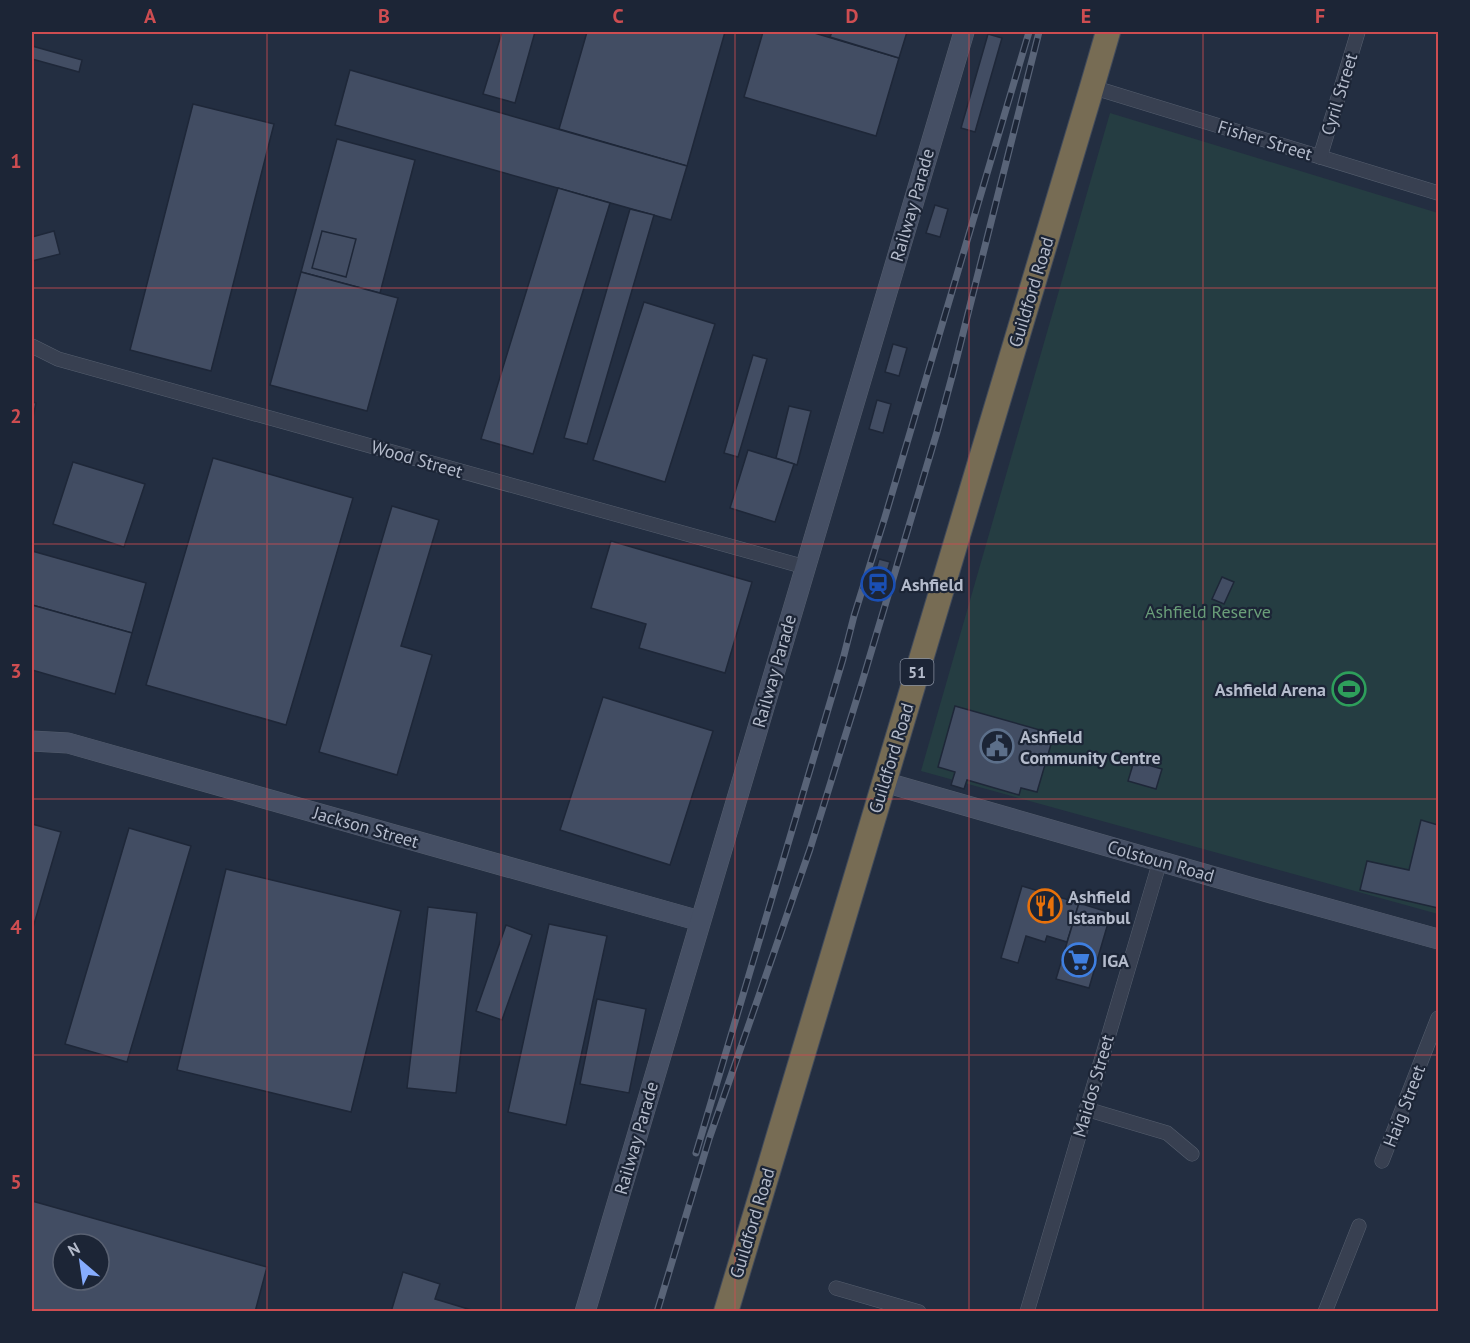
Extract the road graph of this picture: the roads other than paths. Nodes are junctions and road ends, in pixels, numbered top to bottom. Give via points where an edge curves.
1 (964, 32) edge
2 (1108, 32) edge
3 (1358, 32) edge
4 (1092, 87) junction
5 (1320, 157) junction
6 (1438, 193) edge
7 (32, 346) edge
8 (805, 567) junction
9 (32, 741) edge
10 (884, 782) junction
11 (1160, 861) junction
12 (700, 921) junction
13 (1438, 939) edge
14 (1438, 1018) edge
15 (1086, 1109) junction
16 (1192, 1154) dead end
17 (1382, 1161) dead end
18 (1359, 1226) dead end
19 (836, 1288) dead end
20 (585, 1311) edge
21 (726, 1311) edge
22 (919, 1311) edge
23 (1027, 1311) edge
24 (1325, 1311) edge

1 - 8 street, Railway Parade
2 - 4 highway, Guildford Road / 51
3 - 5 street, Cyril Street
4 - 5 street, Fisher Street
4 - 10 highway, Guildford Road / 51
5 - 6 street, Fisher Street
7 - 8 street, Wood Street via 58,359
8 - 12 street, Railway Parade
9 - 12 street, Jackson Street via 68,743
10 - 11 street, Colstoun Road
10 - 21 highway, Guildford Road / 51
11 - 13 street, Colstoun Road
11 - 15 street, Maidos Street
12 - 20 street, Railway Parade
14 - 17 street, Haig Street
15 - 16 street via 1167,1133
15 - 23 street, Maidos Street
18 - 24 street
19 - 22 street

